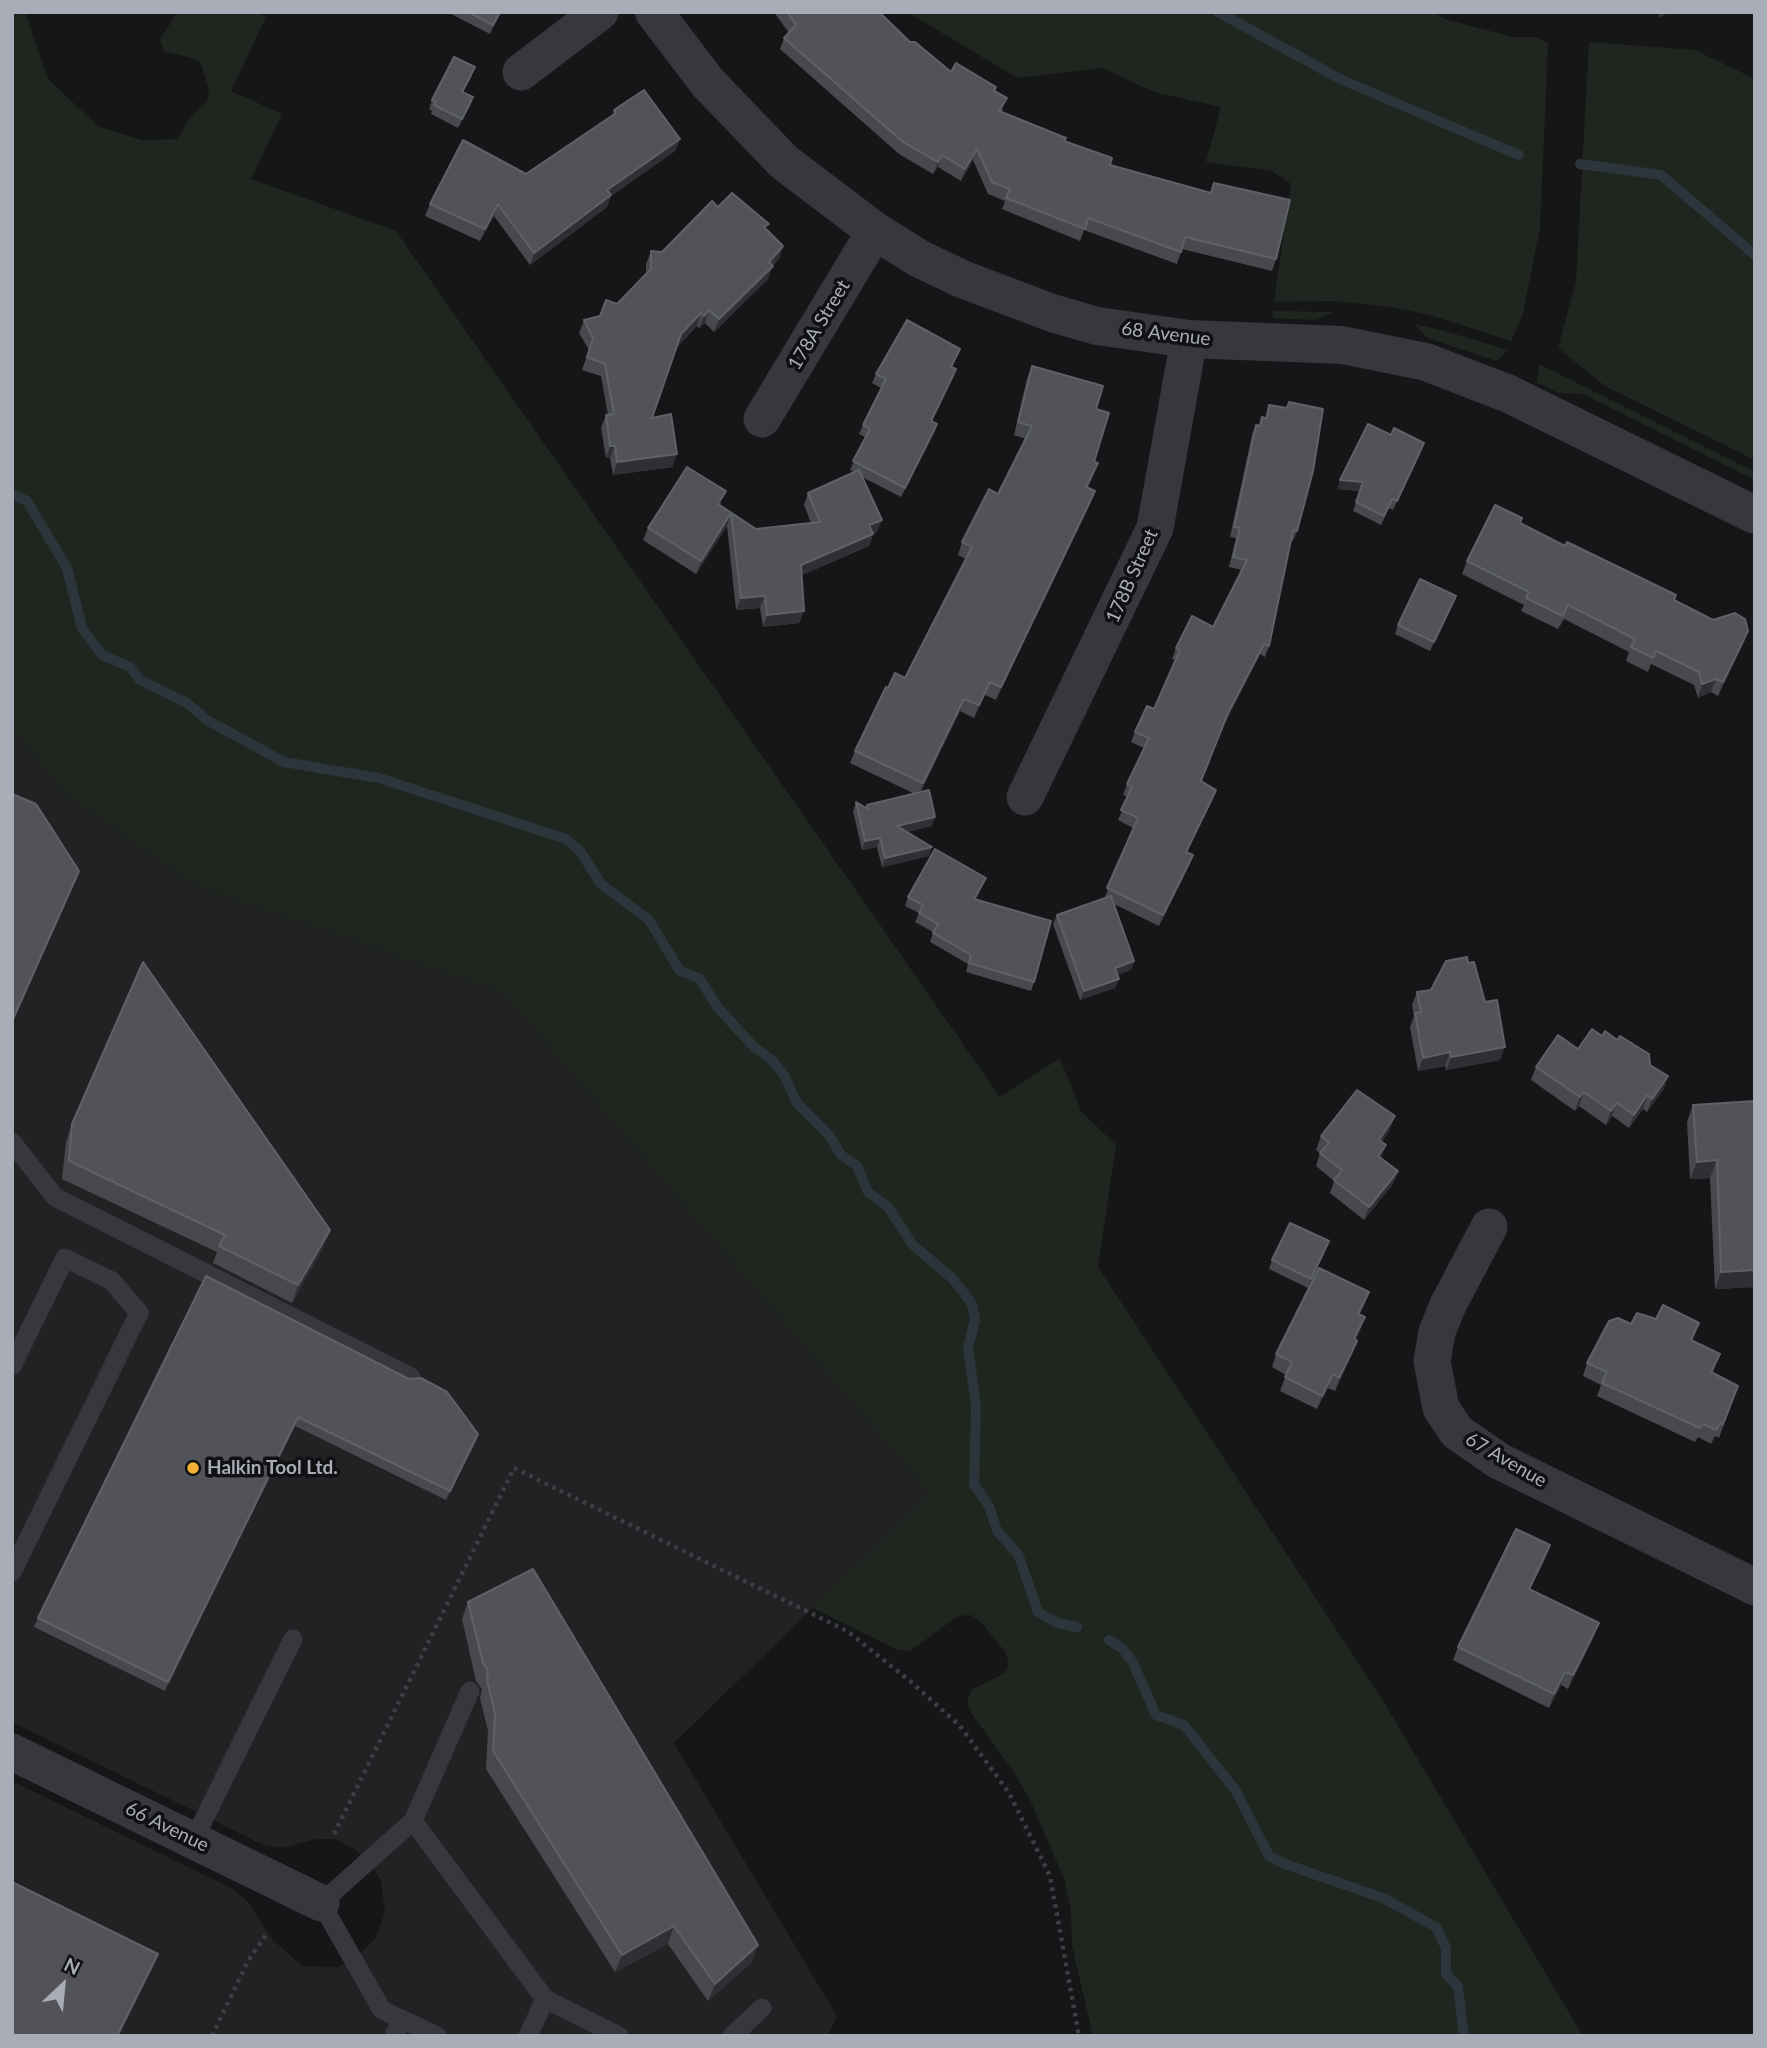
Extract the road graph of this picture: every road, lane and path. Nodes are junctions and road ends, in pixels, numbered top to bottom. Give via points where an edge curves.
1 (600, 12) edge
2 (654, 12) edge
3 (521, 72) dead end
4 (875, 231) junction
5 (1189, 339) junction
6 (762, 419) dead end
7 (1755, 515) edge
8 (1025, 797) dead end
9 (12, 1142) edge
10 (1489, 1227) dead end
11 (12, 1366) edge
12 (411, 1377) edge
13 (12, 1572) edge
14 (1755, 1587) edge
15 (293, 1639) dead end
16 (470, 1691) dead end
17 (12, 1752) edge
18 (413, 1821) junction
19 (334, 1834) dead end
20 (193, 1840) junction
21 (321, 1903) junction
22 (268, 1931) dead end
23 (545, 1999) junction
24 (762, 2008) dead end
25 (398, 2027) edge
26 (212, 2036) edge
27 (437, 2036) edge
28 (528, 2036) edge
29 (619, 2036) edge
30 (732, 2036) edge
31 (1079, 2036) edge

1 - 3 street
2 - 4 street, 68 Avenue via 742,121 784,162
4 - 5 street, 68 Avenue via 962,279 1052,313 1097,326
4 - 6 street, 178A Street
5 - 7 street, 68 Avenue via 1342,345 1426,362 1508,394
5 - 8 street, 178B Street via 1155,528
9 - 12 lane via 55,1197
10 - 14 street, 67 Avenue via 1448,1305 1432,1360 1441,1408 1457,1432 1499,1461
11 - 13 lane via 65,1258 112,1281 139,1312
15 - 20 lane
16 - 18 lane
17 - 20 street, 66 Avenue
18 - 21 lane
18 - 23 lane
19 - 31 path via 514,1468 847,1631 960,1726 1009,1793 1050,1876
20 - 21 street, 66 Avenue
21 - 25 lane via 382,2010
22 - 26 path via 248,1961
23 - 28 lane
23 - 29 lane
24 - 30 lane
25 - 27 lane

